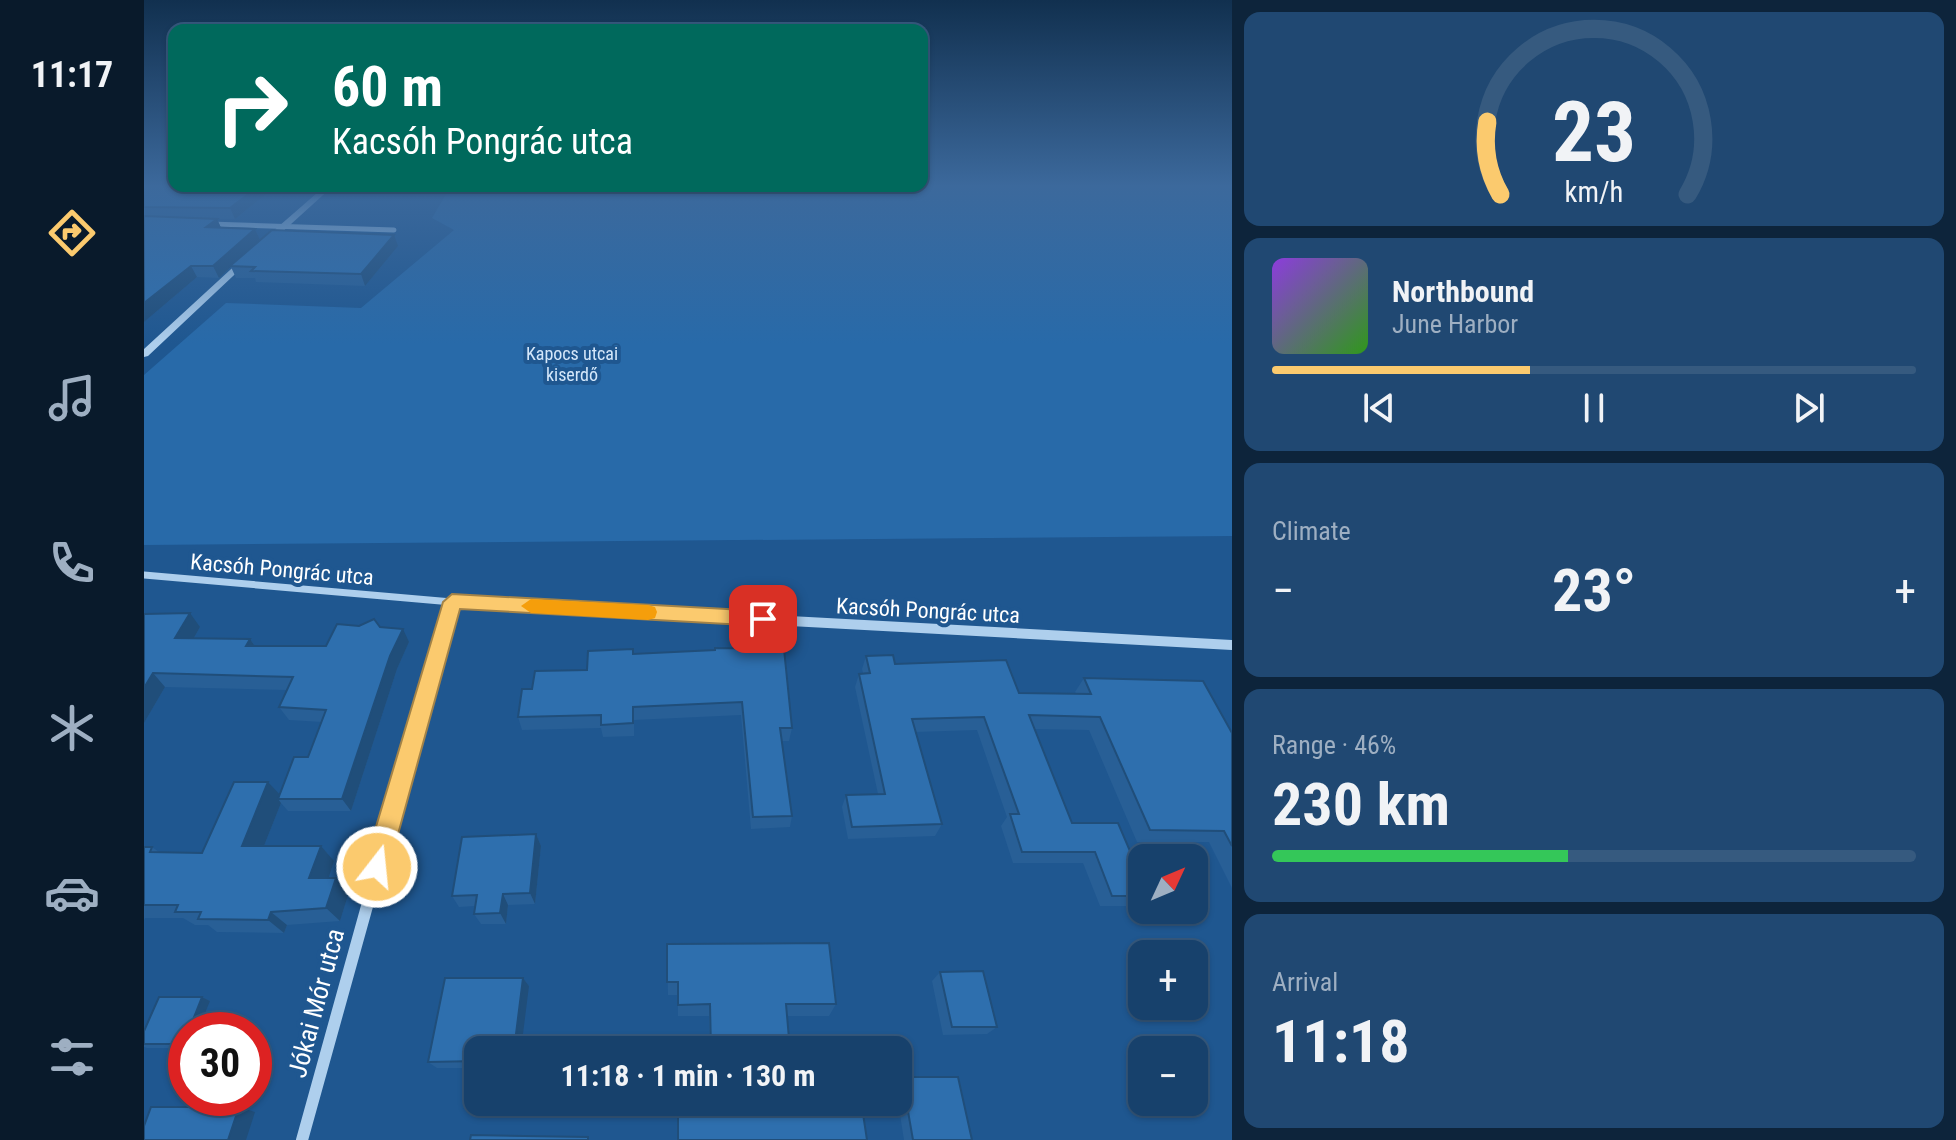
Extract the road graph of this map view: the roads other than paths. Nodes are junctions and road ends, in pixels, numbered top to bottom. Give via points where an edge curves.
1 (271, 238) edge
2 (260, 248) edge
3 (249, 258) edge
4 (144, 354) edge
5 (144, 575) edge
6 (452, 602) junction
7 (1232, 645) edge
8 (302, 1140) edge

1 - 2 street
3 - 4 street
5 - 6 street, Kacsóh Pongrác utca
6 - 7 street, Kacsóh Pongrác utca
6 - 8 street, Jókai Mór utca

